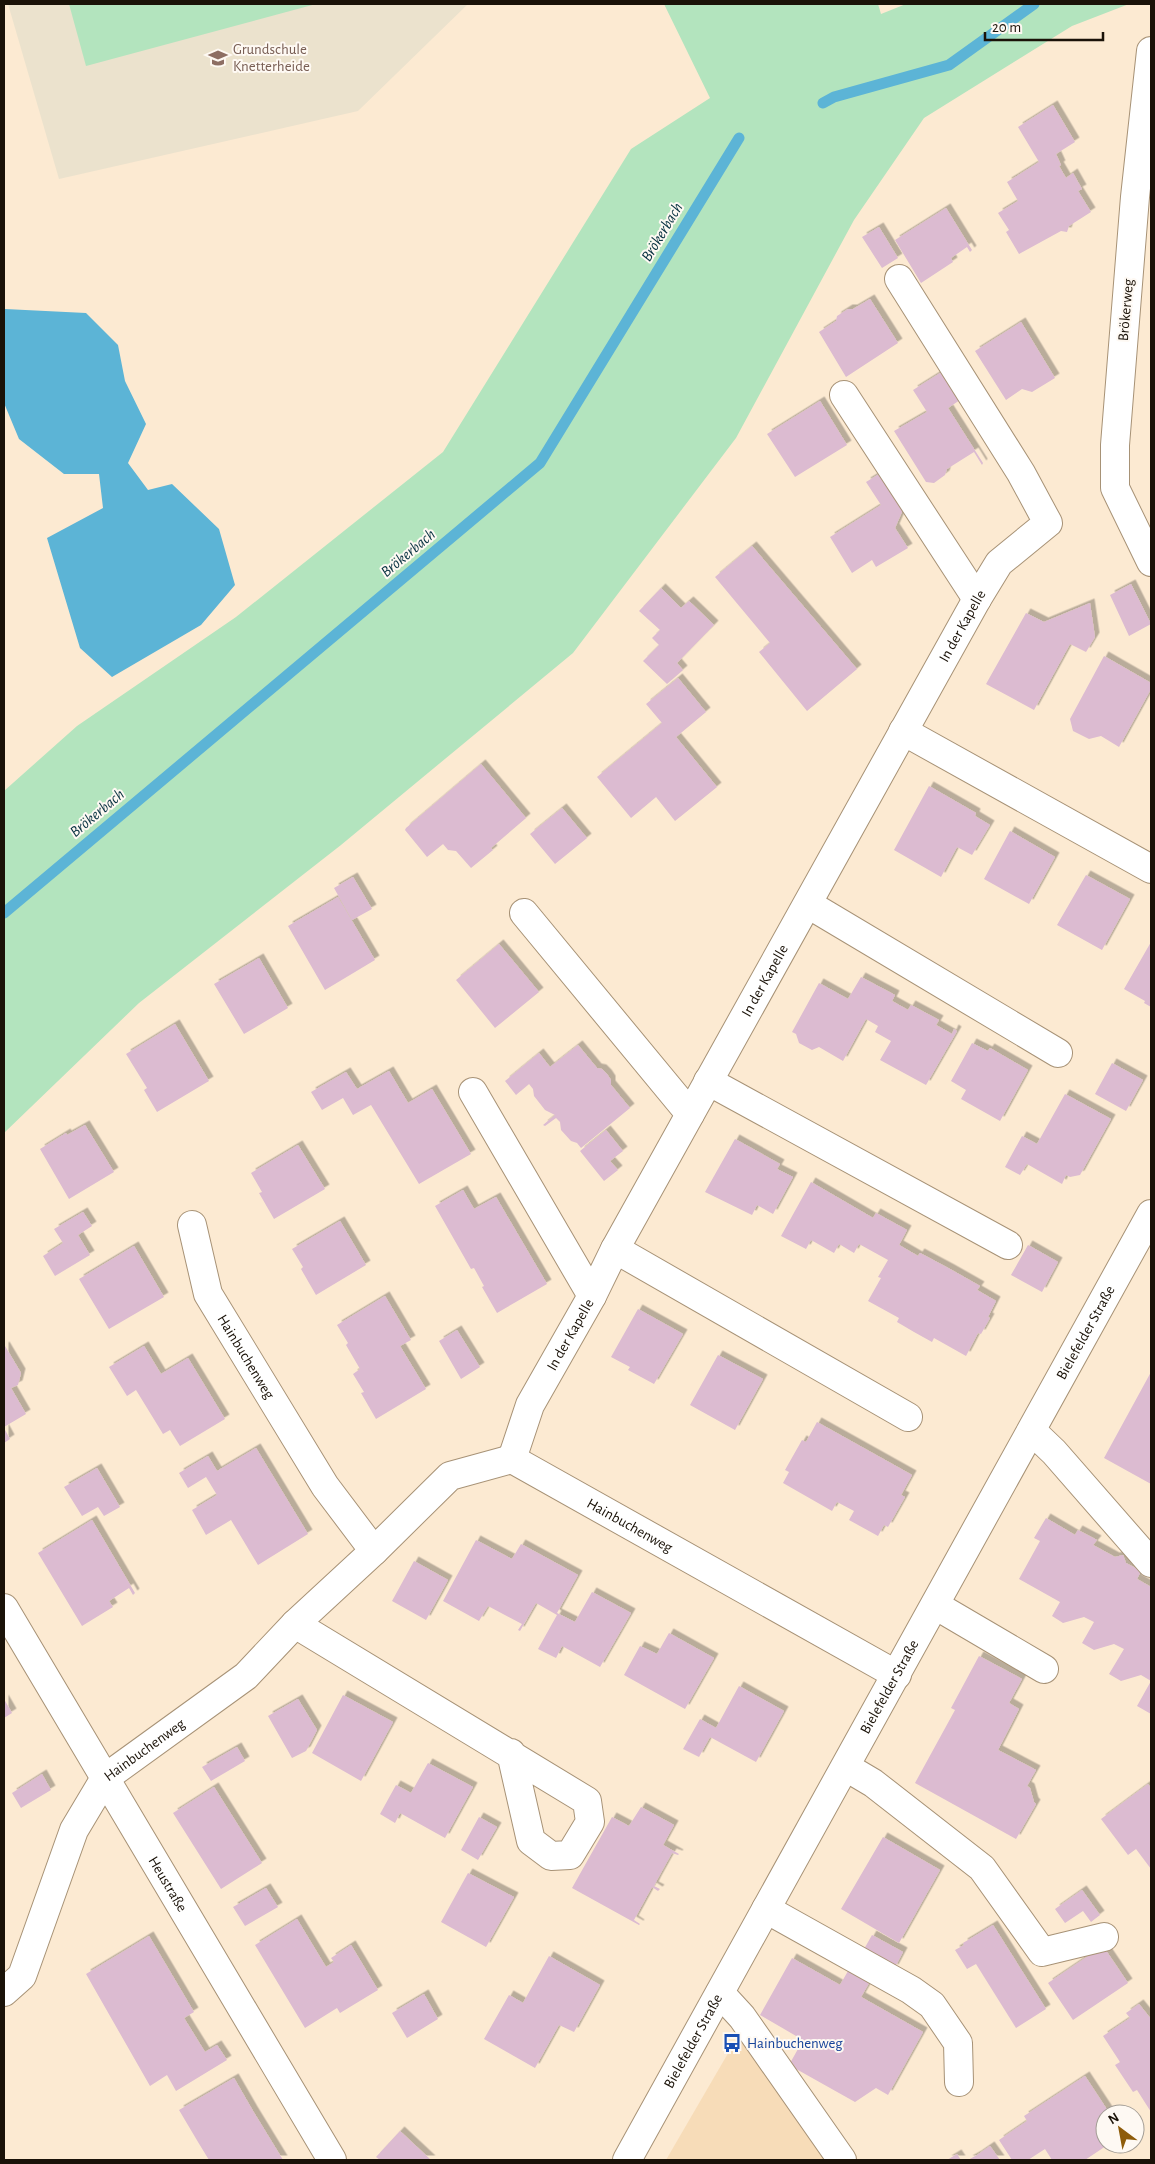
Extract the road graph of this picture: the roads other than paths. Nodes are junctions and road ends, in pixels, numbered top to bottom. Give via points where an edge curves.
1 (1151, 51) edge
2 (1143, 195) edge
3 (899, 278) dead end
4 (844, 395) dead end
5 (1151, 562) edge
6 (977, 598) junction
7 (903, 732) junction
8 (1151, 869) edge
9 (808, 904) junction
10 (524, 914) dead end
11 (1058, 1053) dead end
12 (708, 1081) junction
13 (473, 1092) dead end
14 (690, 1114) junction
15 (1151, 1214) edge
16 (192, 1225) dead end
17 (1008, 1245) dead end
18 (615, 1249) junction
19 (592, 1296) junction
20 (908, 1417) dead end
21 (1032, 1431) junction
22 (512, 1459) junction
23 (374, 1551) junction
24 (1151, 1562) edge
25 (934, 1605) junction
26 (4, 1608) edge
27 (295, 1624) junction
28 (1044, 1669) dead end
29 (897, 1675) junction
30 (511, 1753) dead end
31 (846, 1767) junction
32 (105, 1778) junction
33 (766, 1909) junction
34 (1104, 1937) dead end
35 (4, 1992) edge
36 (720, 1993) junction
37 (959, 2082) dead end
38 (332, 2160) edge
39 (627, 2160) edge
40 (842, 2160) edge

1 - 2 street, Brökerweg
2 - 5 street, Brökerweg via 1115,445 1115,488
3 - 6 street, In der Kapelle via 1022,473 1048,523 999,563
4 - 6 street
6 - 7 street, In der Kapelle
7 - 8 street
7 - 9 street, In der Kapelle
9 - 11 street
9 - 12 street, In der Kapelle
10 - 14 street
12 - 14 street, In der Kapelle
12 - 17 street
13 - 19 street
14 - 18 street, In der Kapelle
15 - 21 street, Bielefelder Straße
16 - 23 street, Hainbuchenweg via 208,1294 325,1486
18 - 19 street, In der Kapelle
18 - 20 street
19 - 22 street, In der Kapelle via 530,1405
21 - 24 street
21 - 25 street, Bielefelder Straße
22 - 23 street, Hainbuchenweg via 450,1476
22 - 29 street, Hainbuchenweg
23 - 27 street, Hainbuchenweg
25 - 28 street
25 - 29 street, Bielefelder Straße
26 - 32 street, Heustraße
27 - 30 street
27 - 32 street, Hainbuchenweg via 246,1676
29 - 31 street, Bielefelder Straße
31 - 33 street, Bielefelder Straße
31 - 34 street via 873,1783 982,1868 1042,1952
32 - 35 street, Hainbuchenweg via 74,1830 22,1976
32 - 38 street, Heustraße
33 - 36 street, Bielefelder Straße
33 - 37 street via 932,2005 958,2043
36 - 39 street, Bielefelder Straße
36 - 40 street via 742,2017

